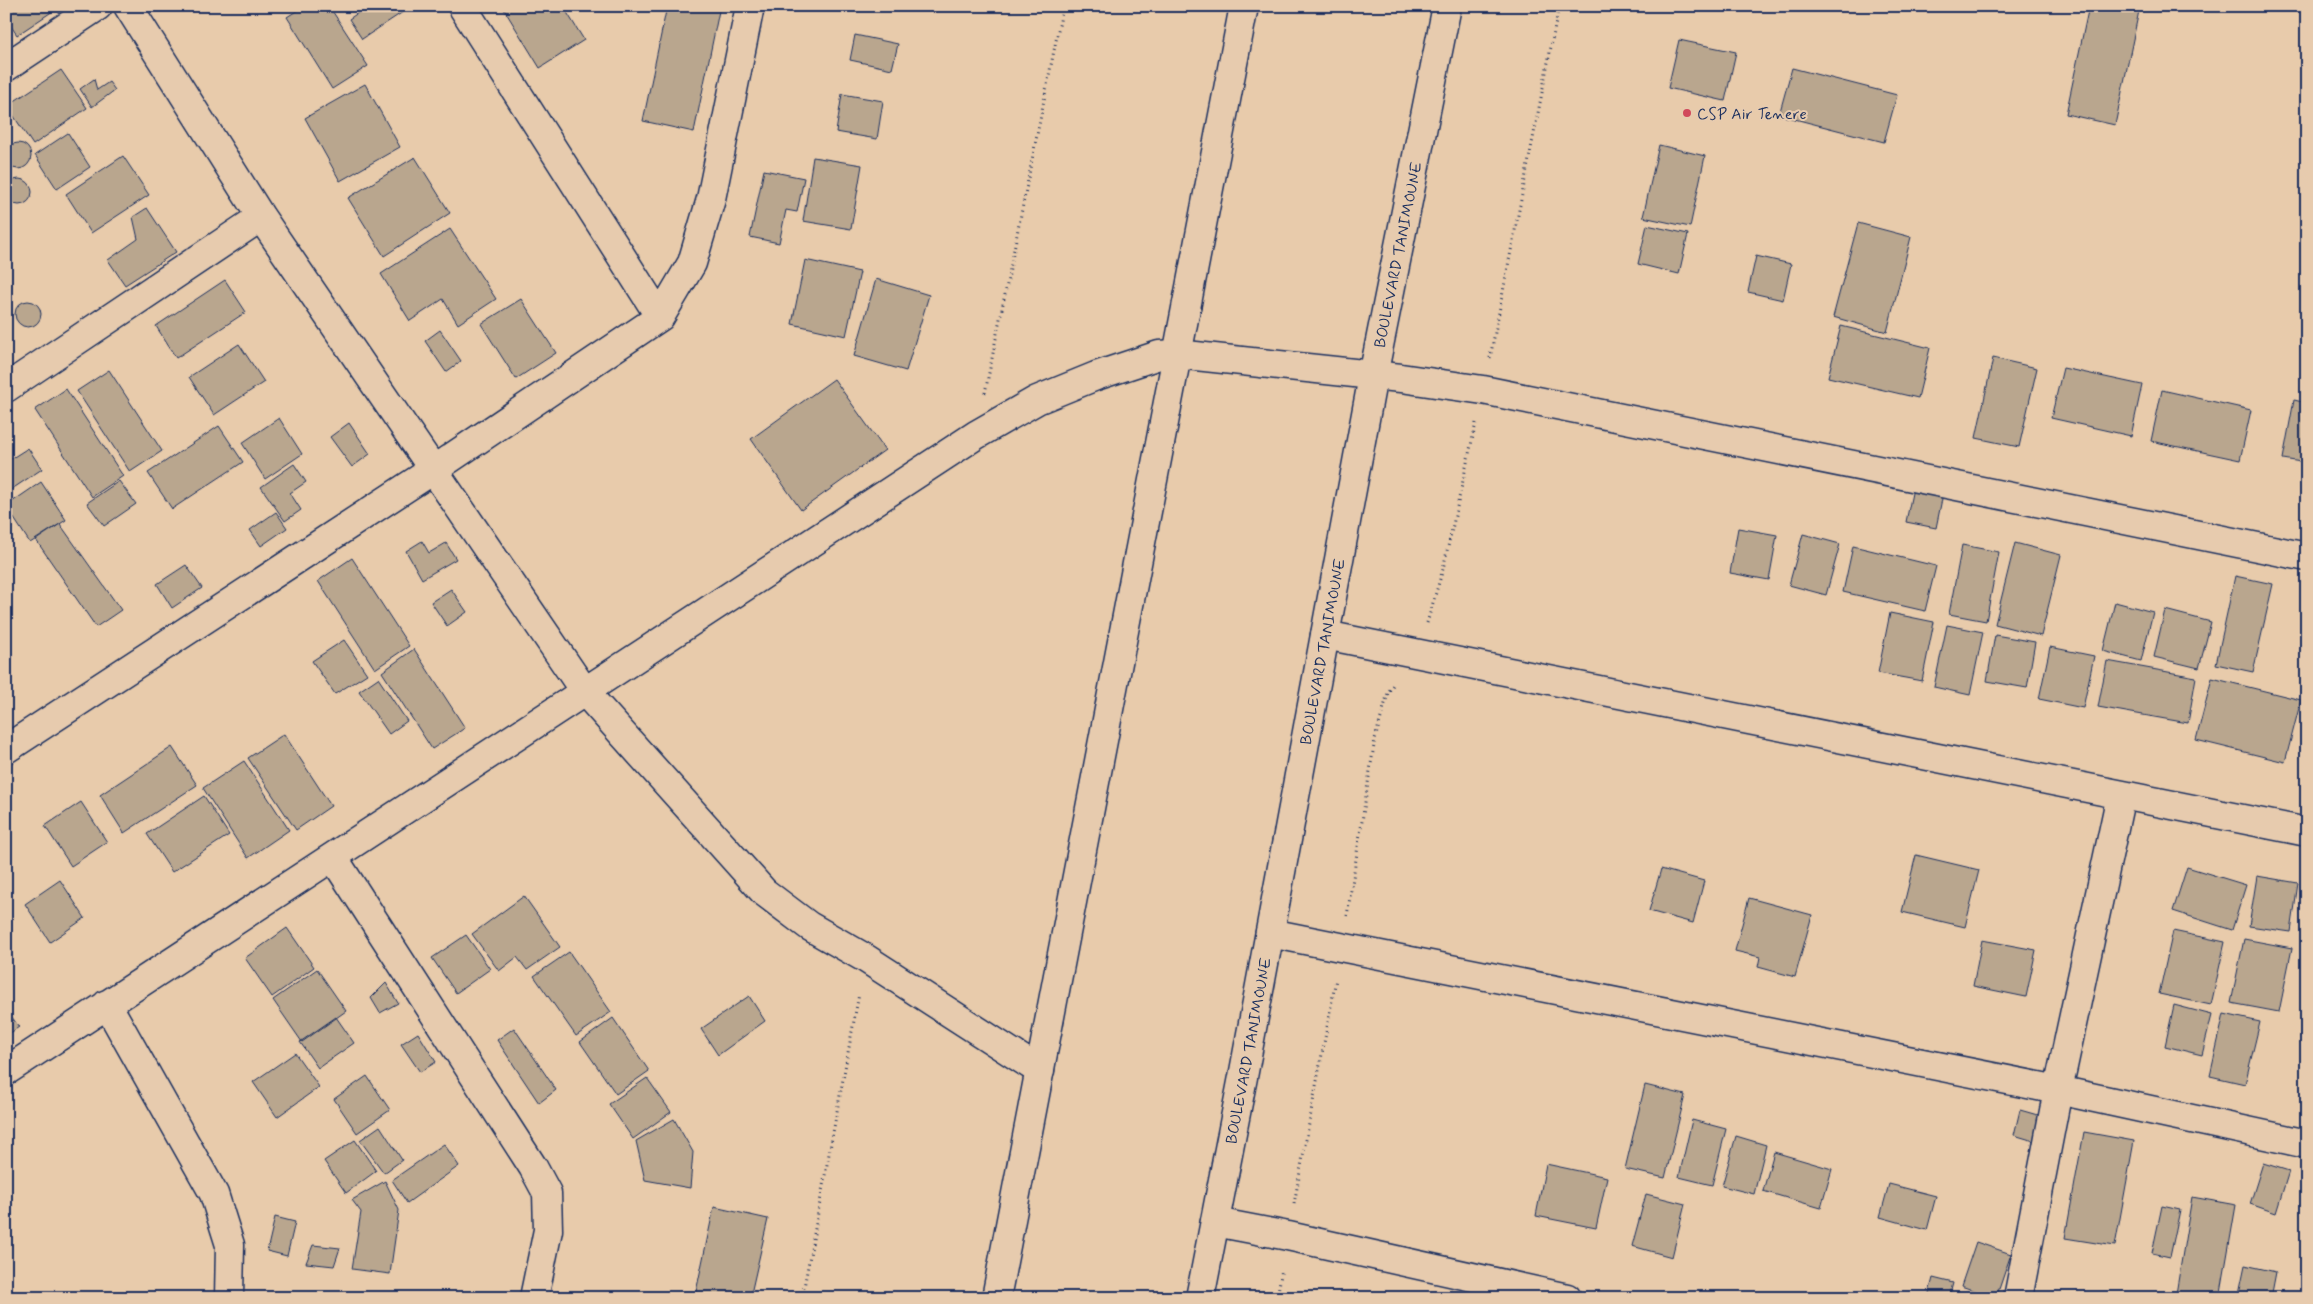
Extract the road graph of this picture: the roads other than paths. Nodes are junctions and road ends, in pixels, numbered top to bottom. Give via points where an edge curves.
1 (98, 6) edge
2 (128, 6) edge
3 (462, 6) edge
4 (750, 6) edge
5 (1244, 6) edge
6 (1447, 6) edge
7 (6, 67) edge
8 (261, 218) junction
9 (660, 317) junction
10 (1177, 354) junction
11 (1373, 376) junction
12 (6, 388) edge
13 (433, 470) junction
14 (2307, 557) edge
15 (1325, 635) junction
16 (585, 692) junction
17 (6, 749) edge
18 (2121, 795) junction
19 (2307, 832) edge
20 (333, 857) junction
21 (1270, 933) junction
22 (107, 1004) junction
23 (6, 1071) edge
24 (1040, 1071) junction
25 (2058, 1090) junction
26 (2307, 1144) edge
27 (1215, 1222) junction
28 (229, 1298) edge
29 (534, 1298) edge
30 (996, 1298) edge
31 (1200, 1298) edge
32 (1567, 1298) edge
33 (2018, 1298) edge

1 - 7 street
2 - 8 street
3 - 9 street
4 - 9 street via 711,199 692,263
5 - 10 street
6 - 11 street, BOULEVARD TANIMOUNE
8 - 12 street
8 - 13 street
9 - 13 street
10 - 11 street
10 - 16 street via 1159,355 1037,400 976,435
10 - 24 street
11 - 14 street via 1483,390
11 - 15 street, BOULEVARD TANIMOUNE
13 - 16 street
13 - 17 street
15 - 18 street
15 - 21 street, BOULEVARD TANIMOUNE
16 - 20 street
16 - 24 street via 764,892 809,926 865,958
18 - 19 street
18 - 25 street
20 - 22 street
20 - 29 street via 533,1167 546,1193 548,1230
21 - 25 street
21 - 27 street, BOULEVARD TANIMOUNE
22 - 23 street
22 - 28 street via 214,1194 230,1245
24 - 30 street
25 - 26 street
25 - 33 street
27 - 31 street, BOULEVARD TANIMOUNE
27 - 32 street

